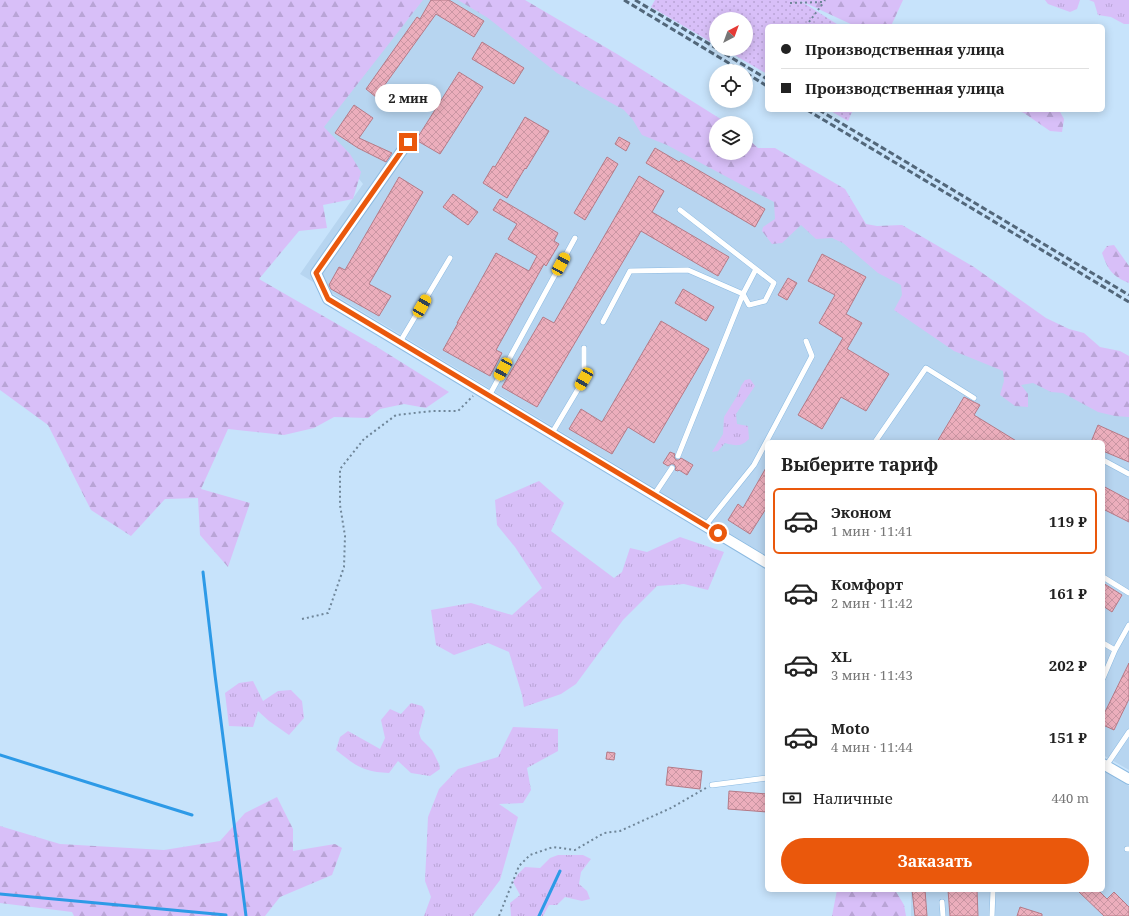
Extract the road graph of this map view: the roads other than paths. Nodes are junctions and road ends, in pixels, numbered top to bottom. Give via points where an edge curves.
1 (408, 142) dead end
2 (680, 210) dead end
3 (576, 238) dead end
4 (450, 258) dead end
5 (756, 269) junction
6 (742, 294) junction
7 (603, 322) dead end
8 (806, 341) dead end
9 (400, 342) junction
10 (584, 348) dead end
11 (489, 396) junction
12 (974, 398) dead end
13 (552, 433) junction
14 (767, 440) edge
15 (876, 440) edge
16 (765, 444) edge
17 (678, 456) dead end
18 (1105, 461) edge
19 (672, 468) dead end
20 (1129, 474) edge
21 (654, 495) junction
22 (705, 526) junction
23 (765, 562) edge
24 (1105, 578) edge
25 (1129, 593) edge
26 (1129, 625) edge
27 (1105, 644) edge
28 (1115, 650) junction
29 (1105, 673) edge
30 (1129, 732) edge
31 (1105, 765) edge
32 (765, 778) edge
33 (1129, 779) edge
34 (712, 785) road end
35 (992, 892) edge
36 (942, 902) dead end
37 (943, 916) edge
38 (992, 916) edge

1 - 9 street via 316,273 328,299
2 - 5 lane
3 - 11 lane
4 - 9 lane
5 - 6 lane
5 - 6 lane via 774,283 765,302 749,305
6 - 7 lane via 688,270 630,271
6 - 17 lane
8 - 14 lane via 812,356
9 - 11 street
10 - 13 lane via 584,379
11 - 13 street
12 - 15 lane via 926,368
13 - 21 street
16 - 22 lane via 754,465
18 - 20 lane
19 - 21 lane
21 - 22 street
22 - 23 street
24 - 25 lane
26 - 28 lane
27 - 28 lane
28 - 29 lane
30 - 31 lane
31 - 33 street
32 - 34 lane
35 - 38 lane
36 - 37 lane

